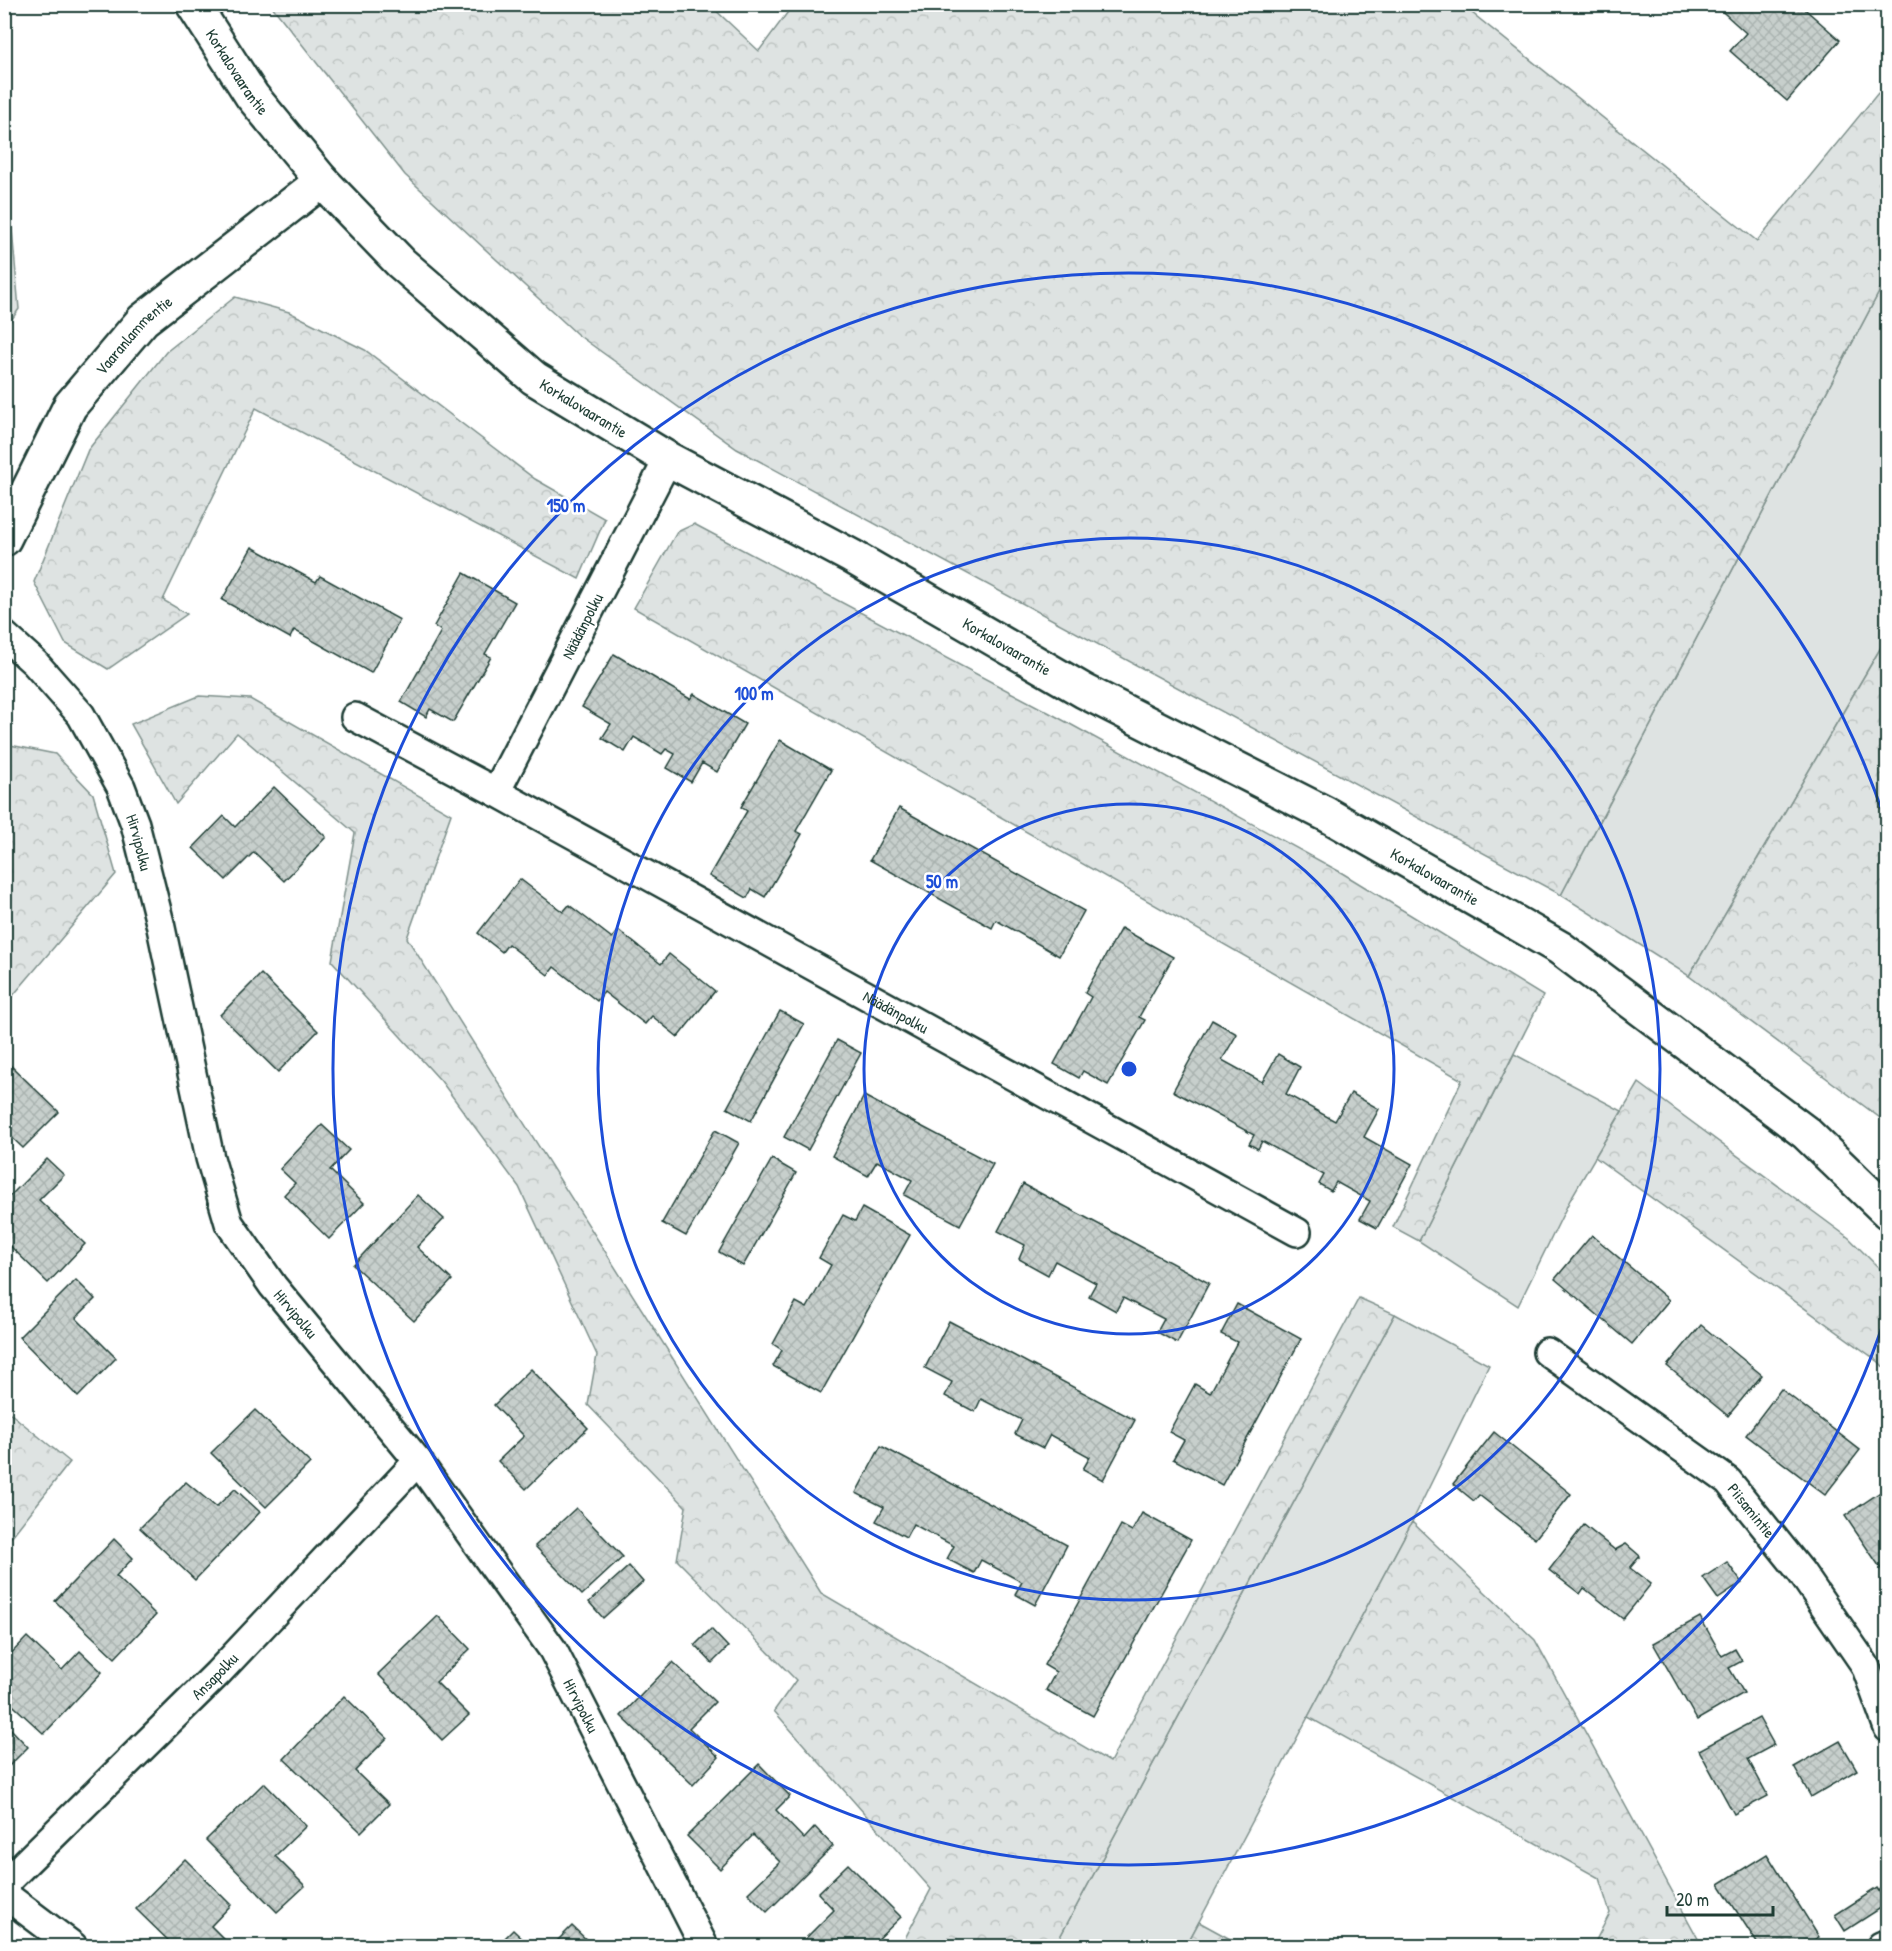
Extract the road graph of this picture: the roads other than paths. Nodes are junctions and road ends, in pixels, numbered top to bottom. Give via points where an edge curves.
1 (193, 4) edge
2 (322, 181) junction
3 (668, 459) junction
4 (4, 539) edge
5 (4, 635) edge
6 (355, 717) dead end
7 (496, 792) junction
8 (1887, 1212) edge
9 (1297, 1232) dead end
10 (1547, 1352) dead end
11 (418, 1461) junction
12 (1887, 1728) edge
13 (4, 1884) edge
14 (4, 1894) edge
15 (1887, 1943) edge
16 (73, 1947) edge
17 (704, 1947) edge
18 (1881, 1947) edge

1 - 2 street, Korkalovaarantie via 252,96
2 - 3 street, Korkalovaarantie via 401,262 534,378
2 - 4 street, Vaaranlammentie via 143,320 70,406
3 - 7 street, Näädänpolku
3 - 8 street, Korkalovaarantie via 851,556 1083,691 1326,814 1560,948 1806,1133
5 - 11 street, Hirvipolku via 81,715 121,787 135,824 160,923 210,1158 229,1223 273,1286
6 - 7 street, Näädänpolku
7 - 9 street, Näädänpolku
10 - 12 street, Piisamintie via 1728,1481 1801,1572 1865,1665
11 - 13 street, Ansapolku via 217,1674
11 - 17 street, Hirvipolku via 553,1650
14 - 16 street
15 - 18 street

